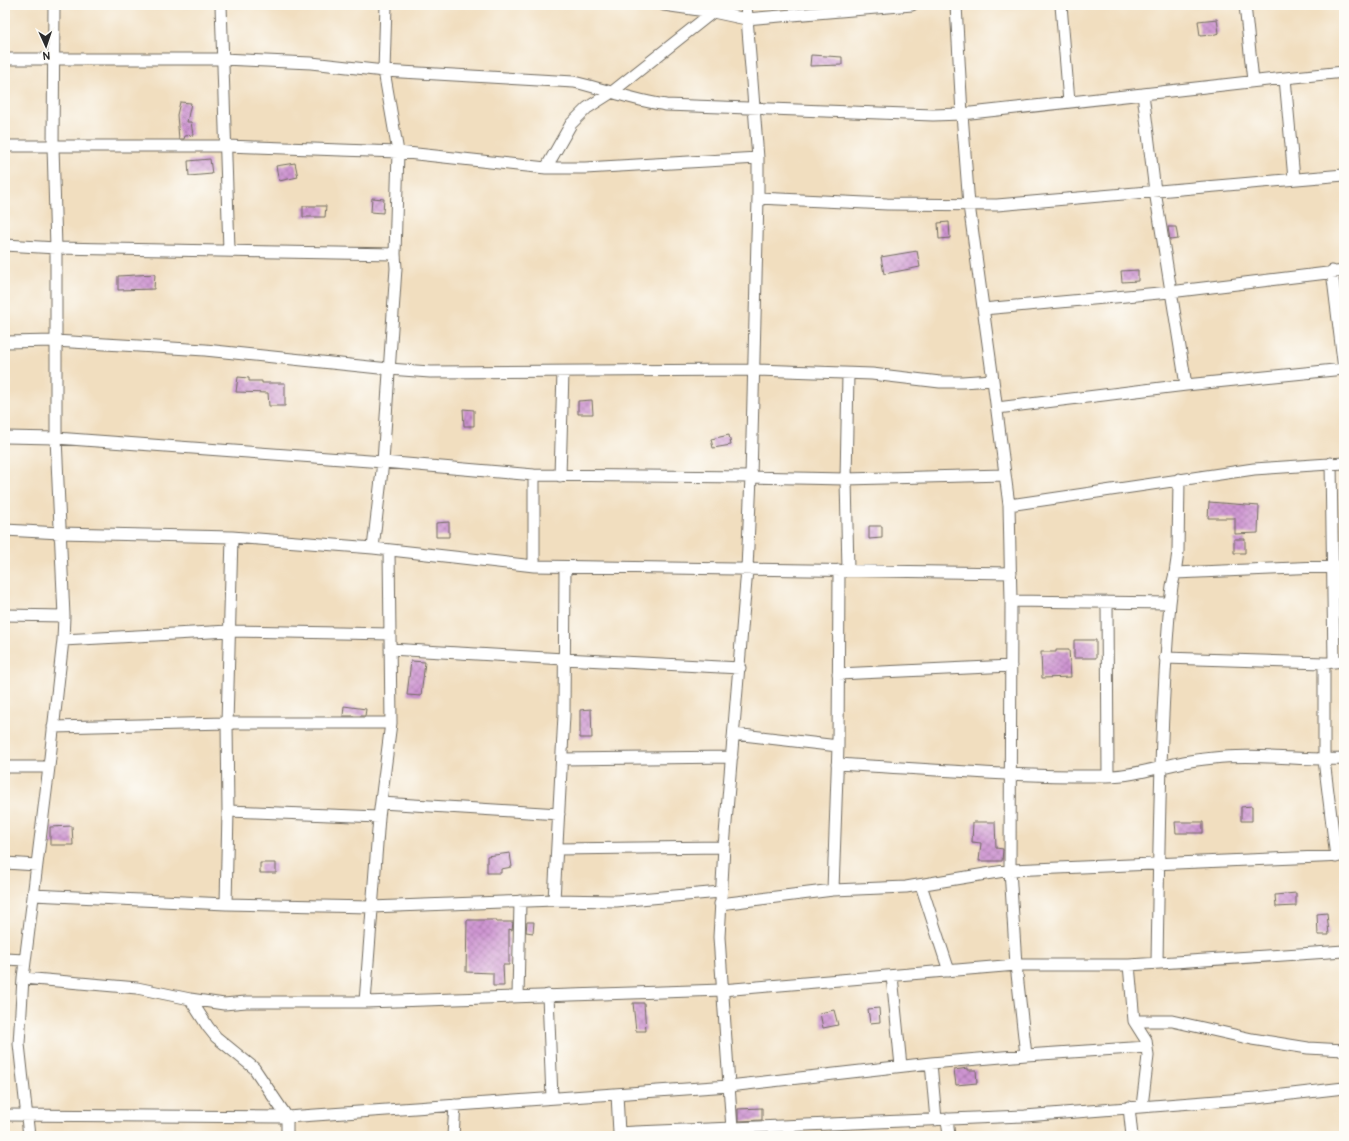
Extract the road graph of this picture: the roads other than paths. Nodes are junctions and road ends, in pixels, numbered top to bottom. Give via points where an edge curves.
1 (54, 5) edge
2 (221, 5) edge
3 (386, 5) edge
4 (664, 5) edge
5 (746, 5) edge
6 (912, 5) edge
7 (956, 5) edge
8 (1061, 5) edge
9 (1245, 5) edge
10 (713, 12) junction
11 (746, 19) junction
12 (5, 59) edge
13 (223, 59) junction
14 (54, 60) junction
15 (384, 71) junction
16 (1344, 72) edge
17 (1285, 78) junction
18 (1253, 81) junction
19 (612, 92) junction
20 (1143, 94) junction
21 (1069, 102) junction
22 (753, 109) junction
23 (962, 114) junction
24 (5, 146) edge
25 (53, 146) junction
26 (226, 146) junction
27 (398, 152) junction
28 (758, 158) junction
29 (546, 168) junction
30 (1344, 175) edge
31 (1294, 179) junction
32 (1155, 191) junction
33 (758, 198) junction
34 (969, 205) junction
35 (5, 245) edge
36 (56, 248) junction
37 (229, 250) junction
38 (395, 254) junction
39 (1332, 271) junction
40 (1344, 271) edge
41 (1170, 292) junction
42 (984, 309) junction
43 (55, 341) junction
44 (5, 342) edge
45 (389, 369) junction
46 (1344, 369) edge
47 (754, 370) junction
48 (563, 372) junction
49 (848, 374) junction
50 (993, 380) junction
51 (1186, 385) junction
52 (997, 408) junction
53 (5, 437) edge
54 (56, 438) junction
55 (382, 462) junction
56 (1331, 463) junction
57 (1344, 463) edge
58 (1004, 475) junction
59 (534, 476) junction
60 (560, 476) junction
61 (751, 476) junction
62 (846, 479) junction
63 (1179, 479) junction
64 (1009, 505) junction
65 (5, 530) edge
66 (60, 533) junction
67 (232, 537) junction
68 (373, 548) junction
69 (389, 550) junction
70 (534, 566) junction
71 (1332, 566) junction
72 (1344, 566) edge
73 (565, 567) junction
74 (747, 569) junction
75 (843, 570) junction
76 (1011, 573) junction
77 (1175, 573) junction
78 (1011, 601) junction
79 (1107, 602) junction
80 (1170, 602) junction
81 (5, 615) edge
82 (64, 616) junction
83 (229, 631) junction
84 (390, 634) junction
85 (63, 640) junction
86 (390, 649) junction
87 (1165, 658) junction
88 (564, 659) junction
89 (1334, 662) edge
90 (1011, 666) junction
91 (740, 668) junction
92 (838, 674) junction
93 (227, 723) junction
94 (392, 723) junction
95 (53, 727) junction
96 (734, 734) junction
97 (838, 746) junction
98 (732, 756) junction
99 (562, 759) junction
100 (1344, 759) edge
101 (1324, 760) junction
102 (837, 764) junction
103 (5, 767) edge
104 (49, 767) junction
105 (1161, 767) junction
106 (1011, 774) junction
107 (1108, 776) junction
108 (381, 803) junction
109 (228, 811) junction
110 (559, 814) junction
111 (379, 817) junction
112 (724, 847) junction
113 (557, 849) junction
114 (1340, 857) edge
115 (5, 863) edge
116 (1159, 864) junction
117 (37, 865) junction
118 (1010, 870) junction
119 (921, 885) junction
120 (833, 890) junction
121 (721, 892) junction
122 (33, 895) junction
123 (554, 900) junction
124 (520, 901) junction
125 (226, 904) junction
126 (720, 904) junction
127 (371, 907) junction
128 (1344, 951) edge
129 (5, 959) edge
130 (25, 960) junction
131 (1157, 963) junction
132 (1016, 965) junction
133 (1129, 965) junction
134 (949, 971) junction
135 (892, 976) junction
136 (23, 978) junction
137 (722, 990) junction
138 (548, 995) junction
139 (518, 996) junction
140 (190, 999) junction
141 (365, 1002) junction
142 (1134, 1021) junction
143 (1147, 1047) junction
144 (1344, 1050) edge
145 (1026, 1055) junction
146 (931, 1063) junction
147 (901, 1066) junction
148 (729, 1086) junction
149 (1344, 1088) edge
150 (617, 1094) junction
151 (552, 1098) junction
152 (455, 1105) junction
153 (1142, 1106) junction
154 (1129, 1107) junction
155 (5, 1115) edge
156 (26, 1115) junction
157 (287, 1117) junction
158 (941, 1120) junction
159 (732, 1129) junction
160 (619, 1135) edge
161 (29, 1136) edge
162 (287, 1136) edge
163 (453, 1136) edge
164 (949, 1136) edge
165 (1132, 1136) edge

1 - 14 street
2 - 13 street
3 - 15 street
4 - 10 street
5 - 11 street
6 - 11 street
7 - 23 street
8 - 21 street
9 - 18 street
10 - 11 street
10 - 19 street
11 - 22 street
12 - 14 street
13 - 14 street
13 - 15 street via 311,63
13 - 26 street
14 - 25 street
15 - 19 street via 558,81
15 - 27 street
16 - 17 street
17 - 18 street
17 - 31 street
18 - 20 street
19 - 22 street via 644,102 666,105
19 - 29 street via 587,108 571,124
20 - 21 street
20 - 32 street
21 - 23 street
22 - 23 street
22 - 28 street
23 - 34 street
24 - 25 street
25 - 26 street
25 - 36 street
26 - 27 street
26 - 37 street
27 - 29 street
27 - 38 street
28 - 29 street
28 - 33 street
30 - 31 street
31 - 32 street
32 - 34 street via 1021,204
32 - 41 street
33 - 34 street
33 - 47 street
34 - 42 street
35 - 36 street
36 - 37 street
36 - 43 street
37 - 38 street
38 - 45 street
39 - 40 street
39 - 41 street
39 - 46 street
41 - 42 street
41 - 51 street
42 - 50 street
43 - 44 street
43 - 45 street via 205,350
43 - 54 street
45 - 48 street via 430,372
45 - 55 street
46 - 51 street
47 - 48 street
47 - 49 street
47 - 61 street
48 - 60 street
49 - 50 street via 872,374 940,382
49 - 62 street
50 - 52 street
51 - 52 street
52 - 58 street
53 - 54 street
54 - 55 street
54 - 66 street
55 - 59 street
55 - 68 street
56 - 57 street
56 - 63 street via 1254,469
56 - 71 street
58 - 62 street
58 - 64 street
59 - 60 street
59 - 70 street
60 - 61 street
61 - 62 street
61 - 74 street
62 - 75 street
63 - 64 street
63 - 77 street via 1178,552
64 - 76 street
65 - 66 street
66 - 67 street
66 - 82 street
67 - 68 street
67 - 83 street
68 - 69 street
69 - 70 street
69 - 84 street
70 - 73 street
71 - 72 street
71 - 77 street
71 - 89 street
73 - 74 street
73 - 88 street
74 - 75 street
74 - 91 street
75 - 76 street
75 - 92 street
76 - 78 street
77 - 80 street
78 - 79 street
78 - 90 street
79 - 80 street
79 - 107 street
80 - 87 street
81 - 82 street
82 - 85 street
83 - 84 street
83 - 85 street
83 - 93 street
84 - 86 street
85 - 95 street
86 - 88 street
86 - 94 street
87 - 89 street
87 - 105 street
88 - 91 street
88 - 99 street
89 - 101 street
90 - 92 street
90 - 106 street
91 - 96 street
92 - 97 street
93 - 94 street
93 - 95 street
93 - 109 street
94 - 108 street
95 - 104 street
96 - 97 street
96 - 98 street
97 - 102 street
98 - 99 street
98 - 112 street
99 - 110 street
100 - 101 street
101 - 105 street via 1244,756 1185,761
101 - 114 street
102 - 106 street
102 - 120 street
103 - 104 street
104 - 117 street
105 - 107 street
105 - 116 street
106 - 107 street
106 - 118 street
108 - 110 street
108 - 111 street
109 - 111 street
109 - 125 street
110 - 113 street
111 - 127 street
112 - 113 street
112 - 121 street
113 - 123 street
114 - 116 street
115 - 117 street
116 - 118 street
116 - 131 street
117 - 122 street
118 - 119 street
118 - 132 street
119 - 120 street
119 - 134 street
120 - 126 street
121 - 123 street via 616,901
121 - 126 street
122 - 125 street
122 - 130 street
123 - 124 street
124 - 127 street
124 - 139 street
125 - 127 street
126 - 137 street
127 - 141 street
128 - 131 street
129 - 130 street
130 - 136 street
131 - 133 street
132 - 133 street
132 - 134 street
132 - 145 street
133 - 142 street
134 - 135 street
135 - 137 street
135 - 147 street
136 - 140 street via 137,988
136 - 156 street via 19,1044
137 - 138 street
137 - 148 street
138 - 139 street
138 - 151 street
139 - 141 street
140 - 141 street via 224,1004
140 - 157 street via 216,1037 254,1068
142 - 143 street
142 - 144 street via 1172,1021 1252,1039
143 - 145 street
143 - 153 street
145 - 146 street
146 - 147 street
146 - 158 street
147 - 148 street
148 - 150 street
148 - 159 street
149 - 153 street via 1256,1098
150 - 151 street
150 - 160 street
151 - 152 street
152 - 157 street
152 - 163 street
153 - 154 street
154 - 158 street
154 - 165 street
155 - 156 street
156 - 157 street
156 - 161 street
157 - 162 street
158 - 159 street
158 - 164 street
159 - 160 street

